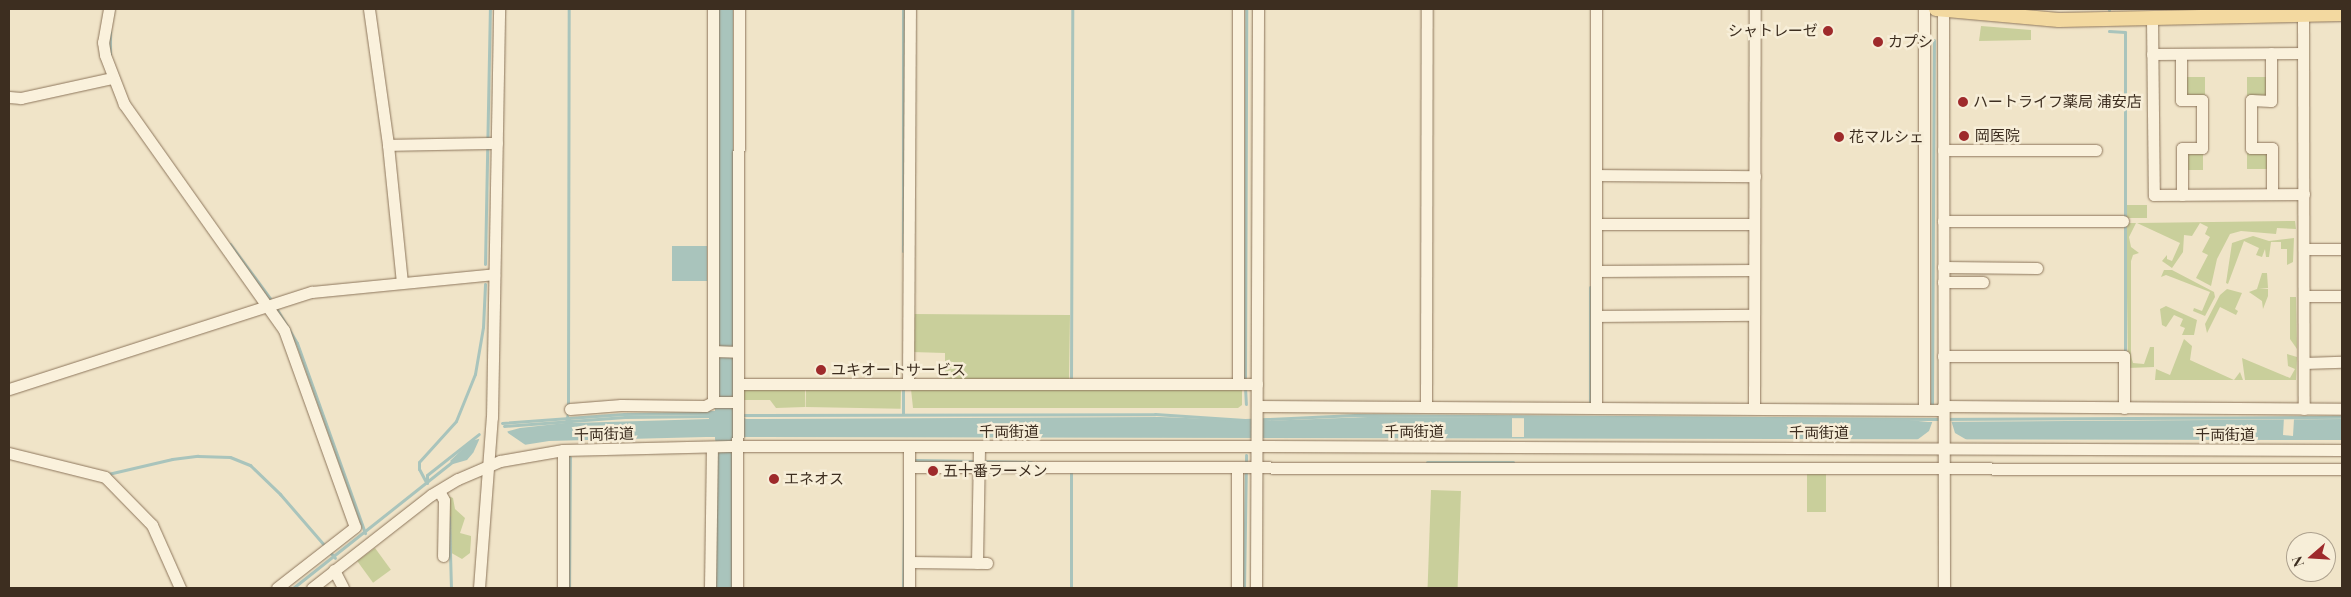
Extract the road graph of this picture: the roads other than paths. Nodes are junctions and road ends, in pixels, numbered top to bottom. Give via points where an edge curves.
1 (109, 9) edge
2 (369, 9) edge
3 (500, 9) edge
4 (713, 9) edge
5 (739, 9) edge
6 (910, 9) edge
7 (1238, 9) edge
8 (1258, 9) edge
9 (1427, 9) edge
10 (1596, 9) edge
11 (1755, 9) edge
12 (1924, 9) edge
13 (1941, 9) edge
14 (2272, 12) edge
15 (2323, 12) edge
16 (2215, 13) edge
17 (2105, 14) edge
18 (2303, 14) junction
19 (2342, 14) edge
20 (2152, 18) junction
21 (2271, 53) junction
22 (2303, 53) junction
23 (2152, 54) junction
24 (2181, 54) junction
25 (112, 78) junction
26 (9, 97) edge
27 (388, 144) junction
28 (490, 144) junction
29 (1943, 150) junction
30 (2096, 150) dead end
31 (1596, 175) junction
32 (1754, 176) junction
33 (2272, 194) junction
34 (2304, 194) junction
35 (1934, 195) junction
36 (2182, 195) junction
37 (1943, 221) junction
38 (2122, 221) dead end
39 (1596, 224) junction
40 (1754, 224) junction
41 (2304, 249) junction
42 (2342, 250) edge
43 (1943, 267) junction
44 (2037, 268) dead end
45 (1596, 270) junction
46 (1754, 270) junction
47 (494, 274) junction
48 (402, 282) junction
49 (1943, 282) junction
50 (1983, 282) dead end
51 (2304, 296) junction
52 (2342, 296) edge
53 (272, 304) junction
54 (1754, 315) junction
55 (1596, 316) junction
56 (715, 351) junction
57 (734, 352) junction
58 (1943, 356) junction
59 (2342, 362) edge
60 (2304, 363) junction
61 (905, 383) junction
62 (738, 384) junction
63 (1246, 384) junction
64 (9, 389) edge
65 (727, 403) junction
66 (1426, 406) junction
67 (1596, 406) junction
68 (1754, 407) junction
69 (1924, 408) junction
70 (2124, 408) junction
71 (2342, 409) edge
72 (570, 410) dead end
73 (2304, 410) junction
74 (1257, 411) junction
75 (1943, 411) junction
76 (738, 442) junction
77 (1257, 443) junction
78 (1944, 444) junction
79 (712, 447) junction
80 (909, 447) junction
81 (979, 447) junction
82 (1421, 447) junction
83 (1647, 448) junction
84 (1728, 448) junction
85 (1786, 448) junction
86 (1889, 448) junction
87 (2098, 448) junction
88 (2170, 449) junction
89 (563, 450) junction
90 (2342, 450) edge
91 (9, 453) edge
92 (2236, 461) junction
93 (979, 463) junction
94 (1421, 464) junction
95 (1646, 464) junction
96 (1728, 465) junction
97 (2098, 465) junction
98 (2169, 465) junction
99 (489, 466) junction
100 (909, 467) junction
101 (1246, 467) junction
102 (1786, 468) junction
103 (1889, 468) junction
104 (1944, 468) junction
105 (2342, 469) edge
106 (439, 491) junction
107 (354, 530) junction
108 (365, 543) junction
109 (443, 556) dead end
110 (909, 562) junction
111 (334, 570) junction
112 (180, 588) edge
113 (277, 588) edge
114 (312, 588) edge
115 (343, 588) edge
116 (479, 588) edge
117 (563, 588) edge
118 (710, 588) edge
119 (737, 588) edge
120 (909, 588) edge
121 (1237, 588) edge
122 (1256, 588) edge
123 (1944, 588) edge

1 - 25 street via 104,42
2 - 27 street
3 - 28 street
4 - 56 street
5 - 57 street
6 - 61 street
7 - 63 street
8 - 63 street
9 - 66 street
10 - 31 street
11 - 32 street
12 - 35 street
13 - 17 main road via 2013,17
13 - 29 street
14 - 16 main road
14 - 18 main road
15 - 18 main road
15 - 19 main road
16 - 20 main road
17 - 20 main road
18 - 22 street
20 - 23 street
21 - 22 street
21 - 24 street
21 - 33 street via 2271,101 2251,100 2251,148 2272,148
22 - 34 street
23 - 24 street
23 - 36 street via 2154,195
24 - 36 street via 2181,100 2202,100 2202,148 2182,148
25 - 26 street via 21,98
25 - 53 street via 136,122
27 - 28 street
27 - 48 street
28 - 47 street
29 - 30 street
29 - 35 street
31 - 32 street
31 - 39 street
32 - 40 street
33 - 34 street
33 - 36 street
34 - 41 street
35 - 37 street
35 - 69 street
37 - 38 street
37 - 43 street
39 - 40 street
39 - 45 street
40 - 46 street
41 - 42 street
41 - 51 street
43 - 44 street
43 - 49 street
45 - 46 street
45 - 55 street
46 - 54 street
47 - 48 street
47 - 99 street
48 - 53 street via 312,292
49 - 50 street
49 - 58 street
51 - 52 street
51 - 60 street
53 - 64 street
53 - 107 street via 294,350
54 - 55 street
54 - 68 street
55 - 67 street
56 - 57 street
56 - 65 street
57 - 62 street
58 - 70 street via 2124,356
58 - 75 street
59 - 60 street
60 - 73 street
61 - 62 street
61 - 63 street
62 - 65 street
63 - 74 street
65 - 72 street via 705,406 621,405
65 - 76 street
66 - 67 street
66 - 74 street
67 - 68 street
68 - 69 street
69 - 75 street
70 - 73 street
70 - 75 street
71 - 73 street
74 - 77 street
75 - 78 street
76 - 79 street, 千両街道
76 - 80 street, 千両街道
76 - 119 street
77 - 81 street, 千両街道
77 - 82 street, 千両街道
77 - 101 street
78 - 86 street, 千両街道
78 - 87 street, 千両街道
78 - 104 street
79 - 89 street, 千両街道
79 - 118 street
80 - 81 street, 千両街道
80 - 100 street
81 - 93 street
82 - 83 street, 千両街道
82 - 94 street
83 - 84 street, 千両街道
83 - 95 street
84 - 85 street, 千両街道
84 - 96 street
85 - 86 street, 千両街道
85 - 102 street
86 - 103 street
87 - 88 street, 千両街道
87 - 97 street
88 - 92 street, 千両街道
88 - 98 street
89 - 99 street, 千両街道 via 522,456
89 - 117 street
90 - 92 street, 千両街道
91 - 112 street via 105,477 152,525
92 - 98 street
92 - 105 street
93 - 100 street
93 - 101 street via 1071,467
93 - 110 street via 982,563
94 - 95 street
94 - 101 street
95 - 96 street
96 - 102 street
97 - 98 street
97 - 104 street
99 - 106 street, 千両街道
99 - 116 street
100 - 110 street
101 - 121 street
101 - 122 street
102 - 103 street
103 - 104 street
104 - 123 street
106 - 108 street, 千両街道
106 - 109 street via 444,500
107 - 108 street
107 - 113 street
108 - 111 street, 千両街道
110 - 120 street
111 - 114 street, 千両街道
111 - 115 street

